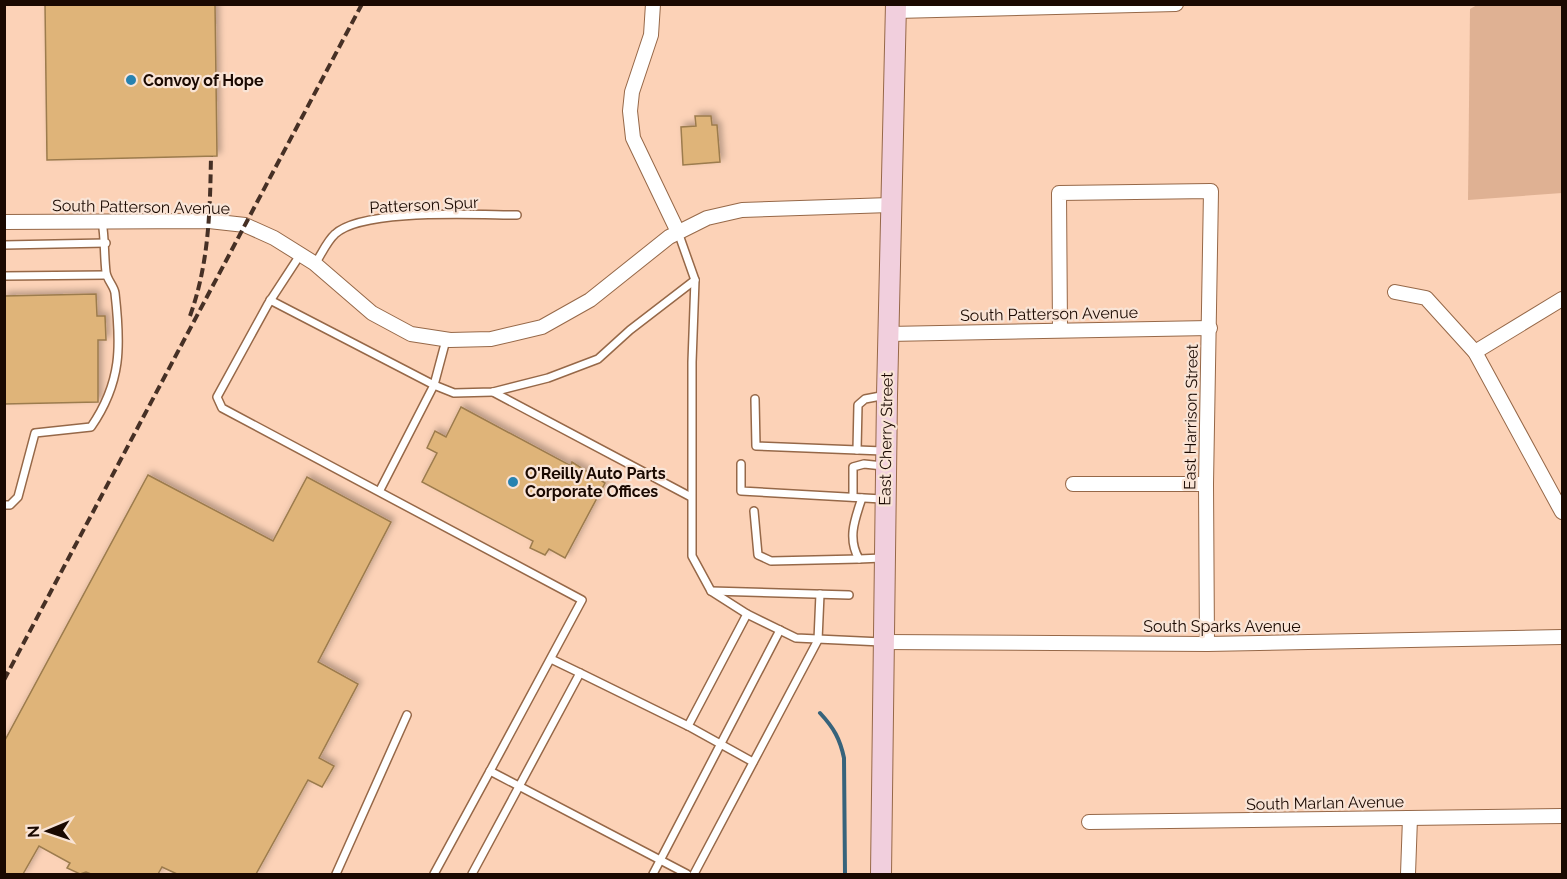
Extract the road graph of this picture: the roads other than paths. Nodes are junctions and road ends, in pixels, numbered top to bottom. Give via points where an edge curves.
1 (653, 4) edge
2 (1176, 4) edge
3 (1130, 5) edge
4 (1088, 6) edge
5 (930, 7) edge
6 (971, 7) edge
7 (896, 8) edge
8 (890, 205) junction
9 (517, 215) dead end
10 (102, 221) junction
11 (4, 222) edge
12 (678, 232) junction
13 (106, 243) junction
14 (4, 245) edge
15 (300, 255) junction
16 (315, 264) junction
17 (106, 275) junction
18 (4, 276) edge
19 (695, 280) junction
20 (1395, 292) dead end
21 (1563, 299) edge
22 (270, 300) junction
23 (1210, 328) junction
24 (1060, 329) junction
25 (888, 334) junction
26 (446, 340) junction
27 (1475, 352) junction
28 (434, 385) junction
29 (492, 392) junction
30 (887, 395) junction
31 (755, 399) dead end
32 (857, 450) junction
33 (886, 458) junction
34 (741, 464) dead end
35 (1073, 484) dead end
36 (1206, 484) junction
37 (380, 490) junction
38 (691, 497) junction
39 (852, 497) junction
40 (862, 498) junction
41 (885, 499) junction
42 (4, 505) edge
43 (754, 511) dead end
44 (1563, 512) edge
45 (884, 558) junction
46 (859, 559) junction
47 (711, 591) junction
48 (820, 594) junction
49 (849, 596) dead end
50 (747, 614) junction
51 (780, 630) junction
52 (1563, 637) edge
53 (818, 640) junction
54 (882, 642) junction
55 (1207, 644) junction
56 (551, 659) junction
57 (579, 673) junction
58 (407, 715) dead end
59 (688, 726) junction
60 (720, 744) junction
61 (753, 762) junction
62 (490, 771) junction
63 (520, 785) junction
64 (1563, 816) edge
65 (1410, 818) junction
66 (1089, 822) dead end
67 (661, 860) junction
68 (336, 874) edge
69 (434, 874) edge
70 (472, 874) edge
71 (653, 874) edge
72 (687, 874) edge
73 (694, 874) edge
74 (881, 874) edge
75 (1408, 874) edge

1 - 12 street via 651,35 632,92 632,129
2 - 3 street
3 - 4 street
4 - 6 street
5 - 6 street
5 - 7 street
7 - 8 street, East Cherry Street
8 - 12 street, South Patterson Avenue via 742,210 707,218
8 - 25 street, East Cherry Street
9 - 16 lane, Patterson Spur via 371,219 336,233
10 - 11 street, South Patterson Avenue
10 - 13 lane
10 - 15 street, South Patterson Avenue via 245,225
12 - 19 lane
12 - 26 street, South Patterson Avenue via 629,266 590,300 542,327 491,339
13 - 14 lane
13 - 17 lane
15 - 16 street, South Patterson Avenue
15 - 22 lane
16 - 26 street, South Patterson Avenue via 372,313 411,334
17 - 18 lane
17 - 42 lane via 115,290 118,363 107,405 92,427 35,434 18,497
19 - 29 lane via 598,359 548,378
19 - 38 lane
20 - 27 street via 1426,298
21 - 27 street
22 - 28 lane
22 - 37 lane via 217,397 222,408
23 - 24 street, South Patterson Avenue
23 - 24 street, East Harrison Street via 1211,191 1059,193
23 - 36 street, East Harrison Street
24 - 25 street, South Patterson Avenue
25 - 30 street, East Cherry Street
26 - 28 lane
27 - 44 street
28 - 29 lane via 454,393
28 - 37 lane
29 - 38 lane
30 - 32 lane via 866,399 858,405
30 - 33 street, East Cherry Street
31 - 32 lane via 756,446
32 - 33 lane
33 - 39 lane via 853,467
33 - 41 street, East Cherry Street
34 - 39 lane via 741,491
35 - 36 street
36 - 55 street, East Harrison Street
37 - 56 lane via 582,600
38 - 47 lane via 692,556
39 - 40 lane
40 - 41 lane
40 - 46 lane via 852,528 853,549
41 - 45 street, East Cherry Street
43 - 46 lane via 758,555 771,561
45 - 46 lane
45 - 54 street, East Cherry Street
47 - 48 lane
47 - 50 lane
48 - 49 lane
48 - 53 lane
50 - 51 lane
50 - 59 lane
51 - 53 lane via 796,638
51 - 60 lane
52 - 55 street, South Sparks Avenue
53 - 54 lane
53 - 61 lane
54 - 55 street, South Sparks Avenue
54 - 74 street, East Cherry Street
56 - 57 lane
56 - 62 lane
57 - 59 lane
57 - 63 lane
58 - 68 lane
59 - 60 lane
60 - 61 lane
60 - 67 lane
61 - 73 lane
62 - 63 lane
62 - 69 lane
63 - 67 lane
63 - 70 lane
64 - 65 street, South Marlan Avenue
65 - 66 street, South Marlan Avenue
65 - 75 street
67 - 71 lane
67 - 72 lane

